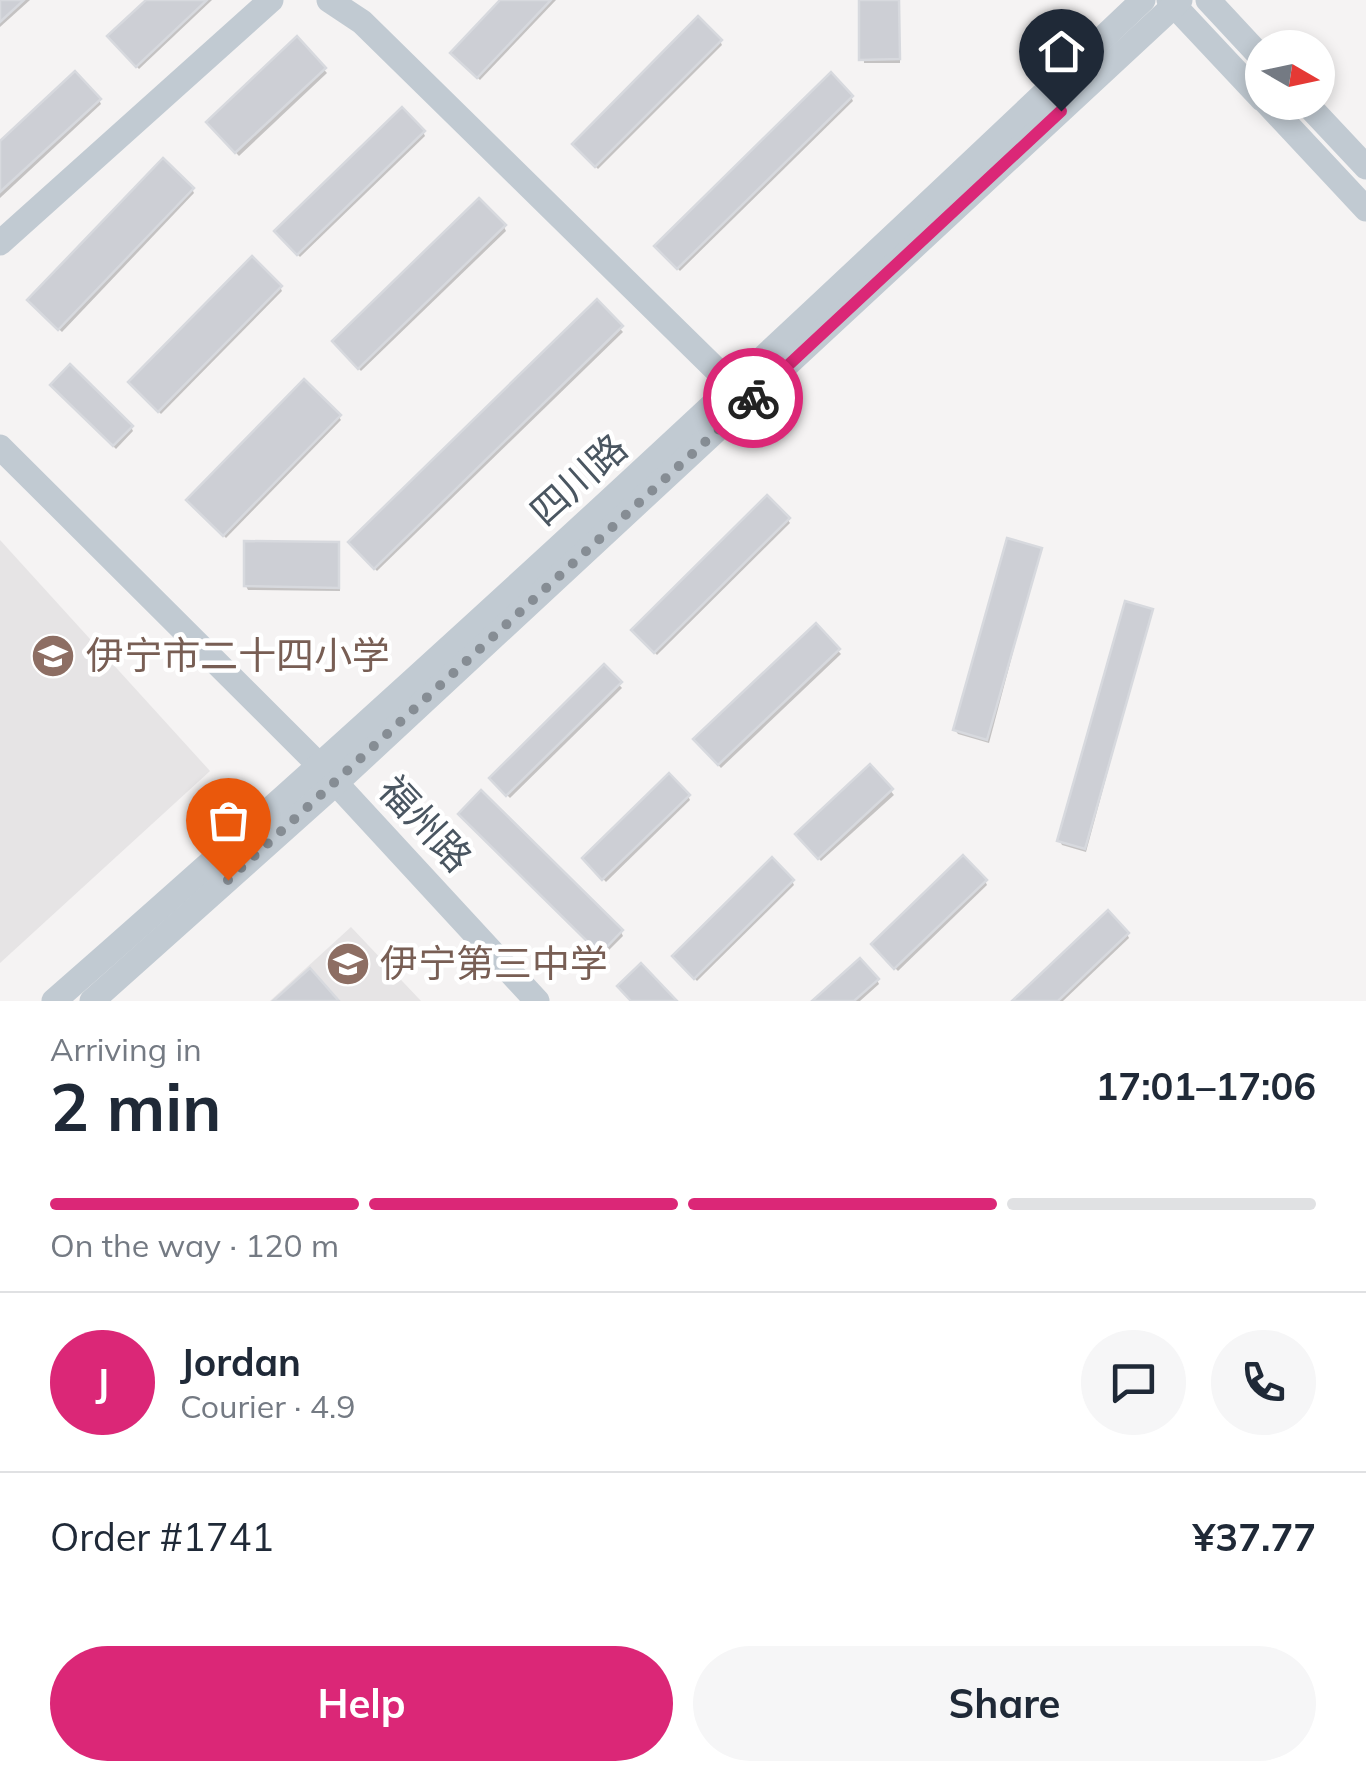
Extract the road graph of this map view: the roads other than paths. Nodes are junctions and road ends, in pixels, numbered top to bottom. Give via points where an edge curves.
1 (271, 0) edge
2 (329, 0) edge
3 (1143, 0) edge
4 (1208, 0) edge
5 (1174, 2) edge
6 (1245, 40) edge
7 (1245, 80) edge
8 (1282, 120) edge
9 (1322, 120) edge
10 (1366, 166) edge
11 (1366, 210) edge
12 (0, 243) edge
13 (742, 395) junction
14 (0, 447) edge
15 (329, 775) junction
16 (54, 1001) edge
17 (92, 1001) edge
18 (537, 1001) edge

1 - 12 street
2 - 13 street via 362,22
3 - 13 street, 四川路
4 - 6 street
5 - 7 street
5 - 13 street, 四川路
8 - 11 street
9 - 10 street
13 - 15 street, 四川路
14 - 15 street, 福州路
15 - 16 street, 四川路
15 - 17 street, 四川路
15 - 18 street, 福州路

